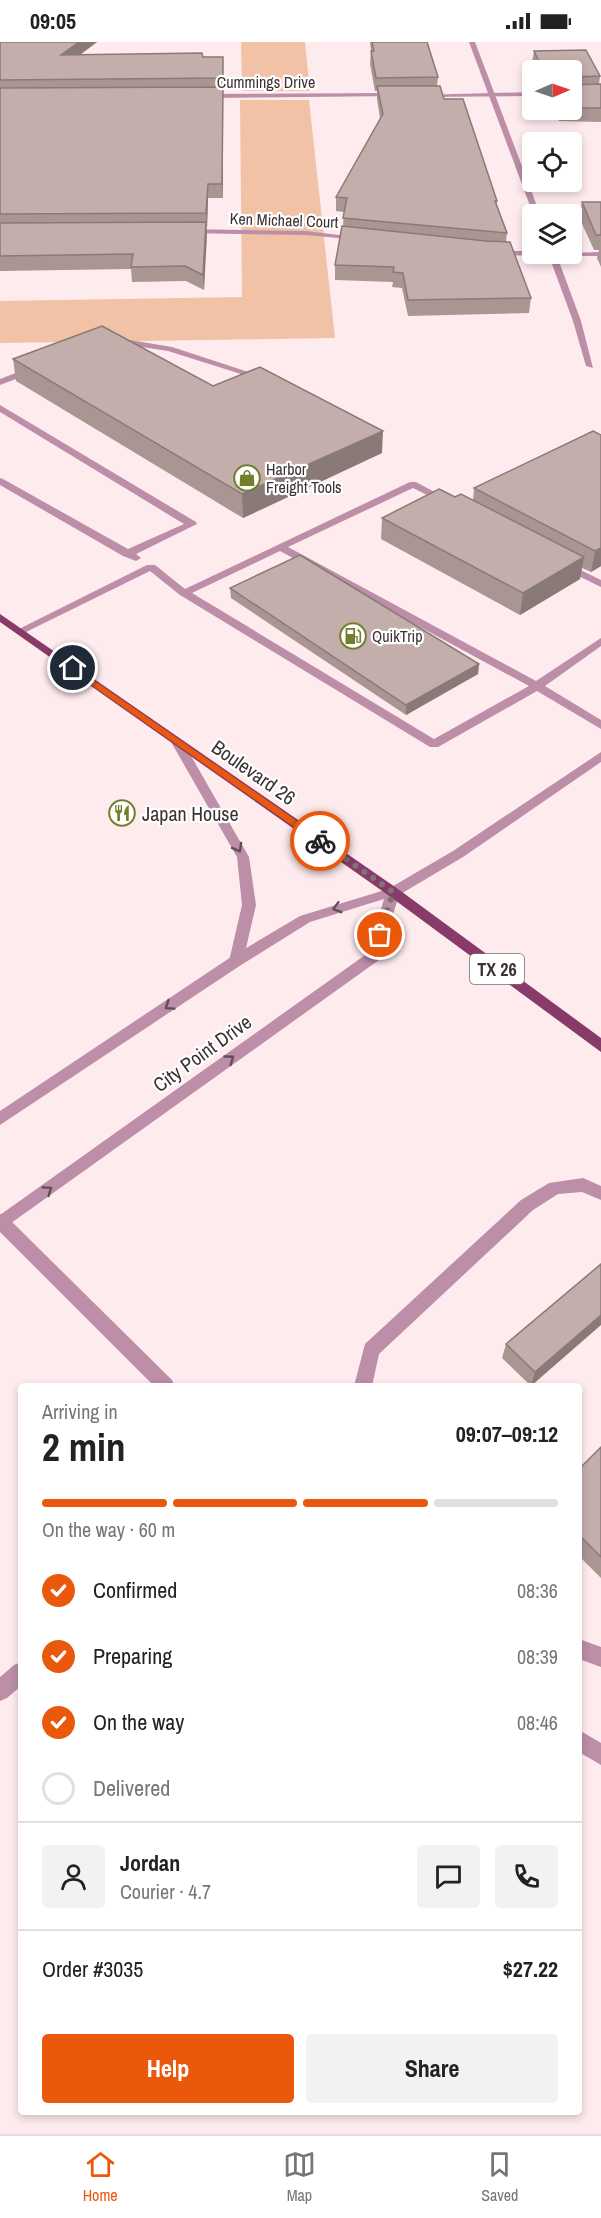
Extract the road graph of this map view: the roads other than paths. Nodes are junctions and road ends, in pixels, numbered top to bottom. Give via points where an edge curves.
1 (472, 42) edge
2 (491, 94) junction
3 (522, 94) edge
4 (194, 96) edge
5 (533, 204) edge
6 (179, 231) edge
7 (371, 239) edge
8 (485, 252) edge
9 (522, 253) edge
10 (582, 254) edge
11 (601, 254) edge
12 (556, 264) edge
13 (100, 344) edge
14 (45, 365) edge
15 (590, 366) dead end
16 (270, 380) edge
17 (0, 382) edge
18 (0, 408) edge
19 (0, 481) edge
20 (455, 506) edge
21 (280, 547) junction
22 (127, 554) junction
23 (559, 562) edge
24 (152, 567) junction
25 (601, 585) edge
26 (184, 593) junction
27 (0, 617) edge
28 (20, 631) junction
29 (601, 641) edge
30 (537, 686) junction
31 (601, 725) edge
32 (177, 742) junction
33 (601, 756) edge
34 (393, 892) junction
35 (236, 961) junction
36 (601, 1046) edge
37 (0, 1119) edge
38 (601, 1193) edge
39 (1, 1222) edge
40 (163, 1383) edge
41 (364, 1383) edge
42 (582, 1650) edge
43 (601, 1658) edge
44 (18, 1675) edge
45 (0, 1691) edge
46 (582, 1742) edge
47 (601, 1755) edge

1 - 2 street
2 - 3 street, Cummings Drive
2 - 4 street, Cummings Drive
2 - 5 street
6 - 7 street, Ken Michael Court via 306,233
8 - 9 street
10 - 11 street
12 - 15 street
13 - 16 street via 111,340 169,349
14 - 17 street
18 - 22 street via 192,524
19 - 22 street
20 - 21 street via 413,484
21 - 26 street
21 - 30 street
22 - 24 street
23 - 25 street
24 - 26 street
24 - 28 street
26 - 30 street via 434,744
27 - 28 main road, Boulevard 26 / TX 26
28 - 32 main road, Boulevard 26 / TX 26
29 - 30 street
30 - 31 street
32 - 34 main road, Boulevard 26 / TX 26
32 -> 35 street via 243,857 249,905
33 - 34 street via 458,854
34 -> 35 street via 312,915
34 - 36 main road, Boulevard 26 / TX 26
39 -> 34 street, City Point Drive via 374,956
35 -> 37 street
38 - 41 street via 583,1185 555,1188 527,1205 371,1350
39 - 40 street
42 - 43 street
44 - 45 street
46 - 47 street

